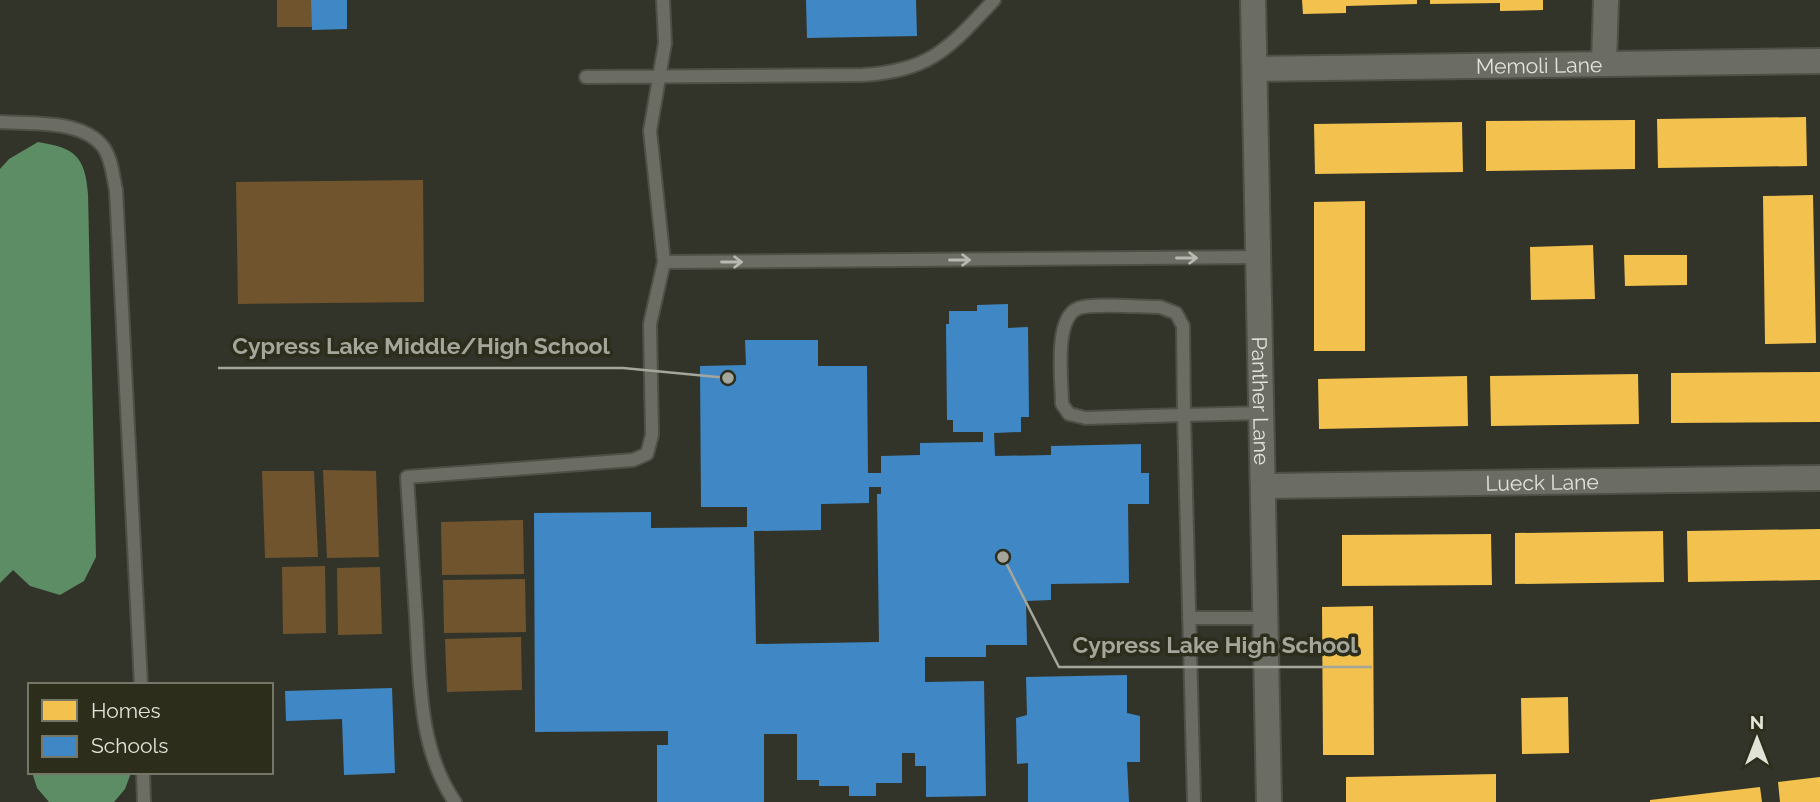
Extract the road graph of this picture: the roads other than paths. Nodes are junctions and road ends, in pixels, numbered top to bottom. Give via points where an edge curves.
1 (663, 0) edge
2 (994, 0) edge
3 (1253, 0) edge
4 (1605, 0) edge
5 (1820, 61) edge
6 (1604, 64) junction
7 (1255, 69) junction
8 (659, 76) junction
9 (586, 77) dead end
10 (0, 122) edge
11 (1259, 257) junction
12 (664, 262) junction
13 (1262, 413) junction
14 (1184, 415) junction
15 (1820, 478) edge
16 (1264, 486) junction
17 (1189, 618) junction
18 (1266, 618) junction
19 (141, 683) edge
20 (143, 774) edge
21 (144, 802) edge
22 (455, 802) edge
23 (1194, 802) edge
24 (1269, 802) edge

1 - 8 lane via 665,43
2 - 8 lane via 941,53 904,70 862,75
3 - 7 street, Panther Lane
4 - 6 street
5 - 6 street, Memoli Lane
6 - 7 street, Memoli Lane
7 - 11 street, Panther Lane
8 - 9 lane
8 - 12 lane via 650,131
10 - 19 lane via 80,130 106,151 112,171
12 -> 11 lane
11 - 13 street, Panther Lane
12 - 22 lane via 650,324 652,435 647,454 633,460 407,477 428,741
13 - 14 lane
13 - 16 street, Panther Lane
14 - 14 lane via 1182,326 1176,313 1160,307 1079,308 1066,317 1062,404 1069,414 1086,418
14 - 17 lane
15 - 16 street, Lueck Lane
16 - 18 street, Panther Lane
17 - 18 lane
17 - 23 lane
18 - 24 street, Panther Lane
20 - 21 lane

